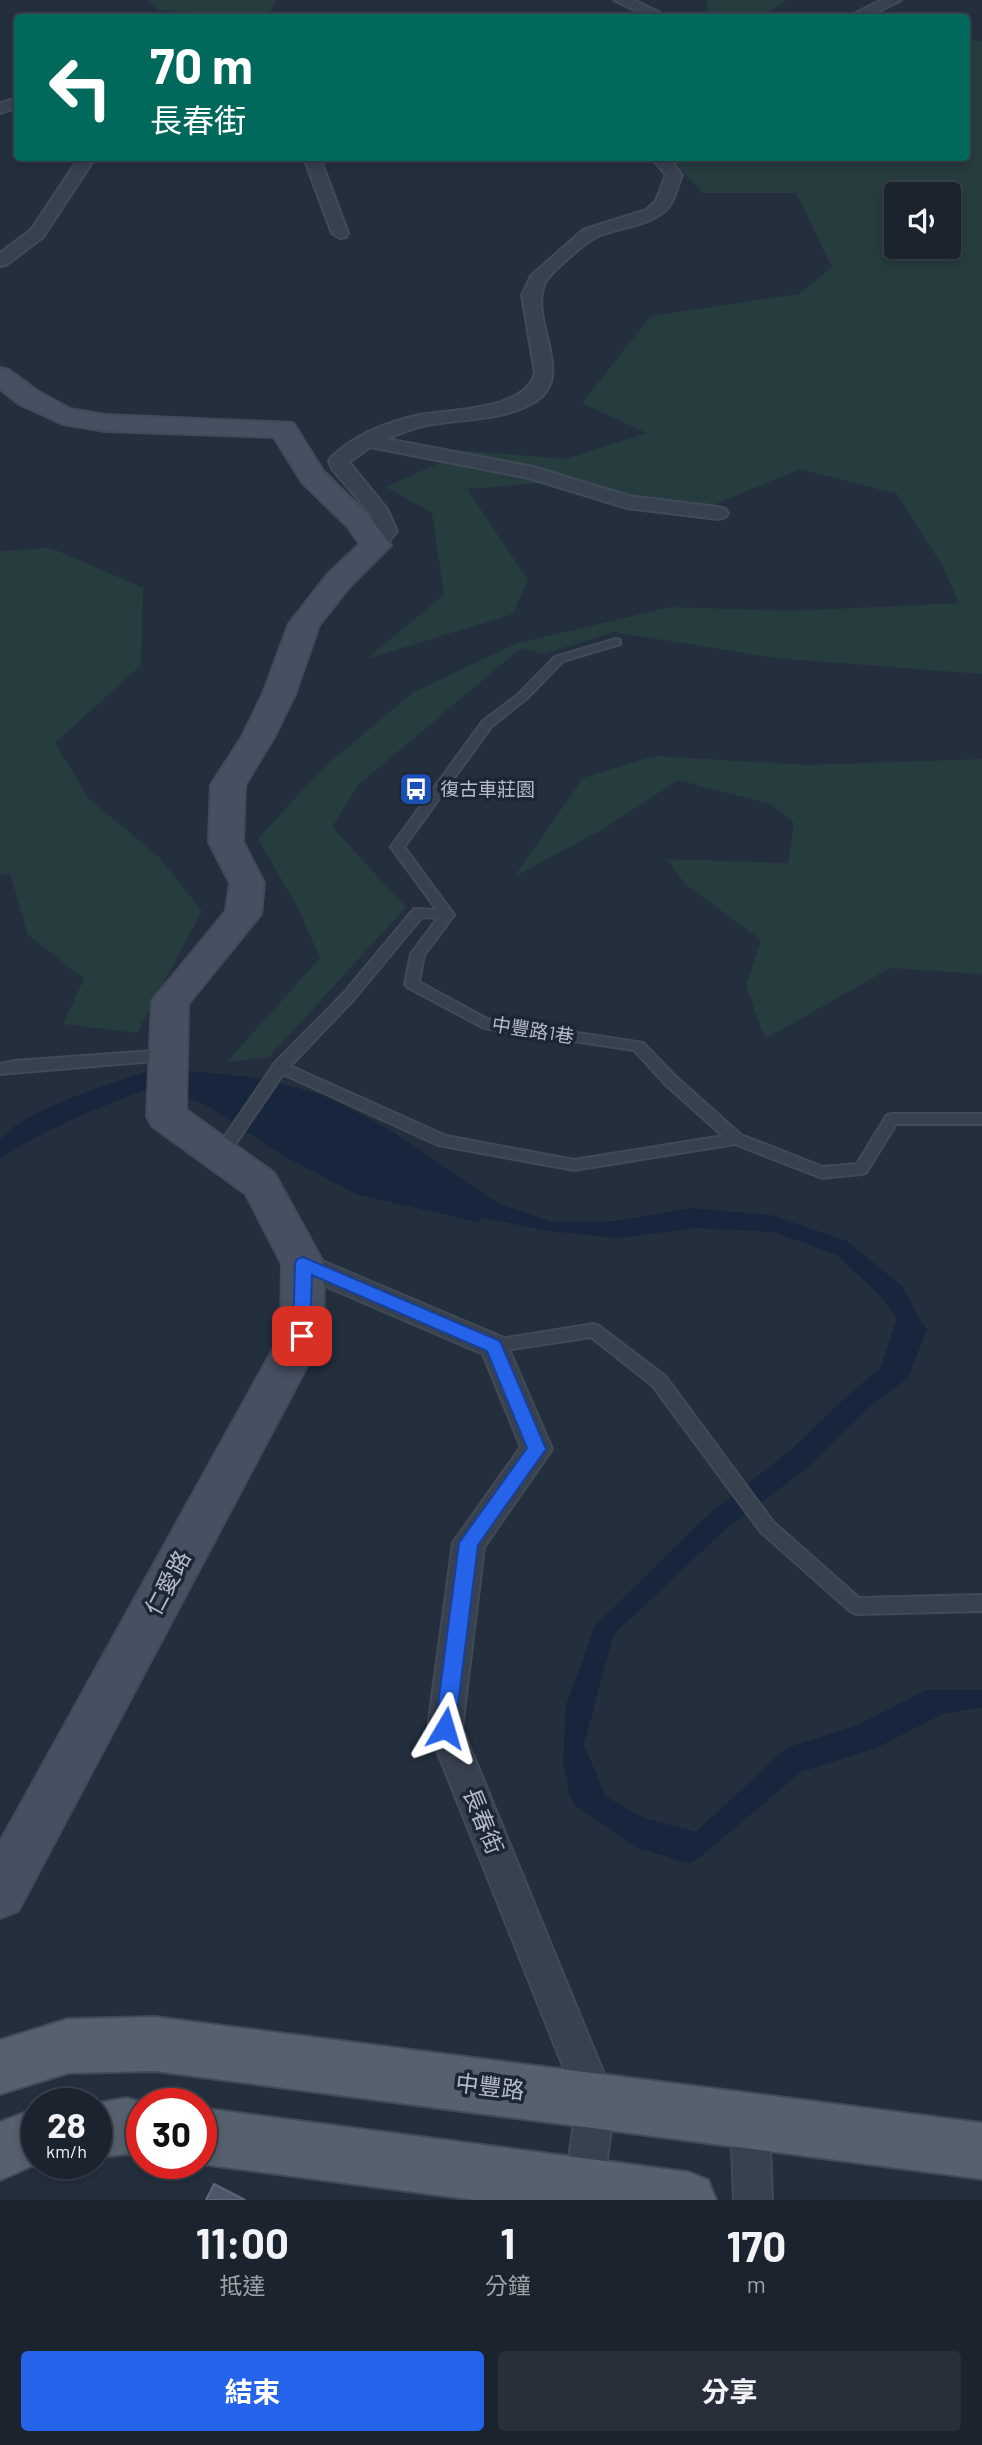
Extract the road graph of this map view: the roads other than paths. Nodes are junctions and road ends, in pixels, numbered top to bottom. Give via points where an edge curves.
1 (621, 0) edge
2 (894, 0) edge
3 (654, 14) edge
4 (862, 14) edge
5 (84, 161) edge
6 (313, 161) edge
7 (664, 161) edge
8 (340, 233) dead end
9 (0, 261) edge
10 (0, 376) edge
11 (370, 441) junction
12 (718, 513) dead end
13 (376, 545) junction
14 (616, 642) dead end
15 (448, 915) junction
16 (168, 1055) junction
17 (280, 1067) junction
18 (0, 1069) edge
19 (982, 1119) edge
20 (736, 1139) junction
21 (220, 1155) junction
22 (303, 1264) junction
23 (494, 1346) junction
24 (982, 1603) edge
25 (0, 1893) edge
26 (0, 2067) edge
27 (596, 2101) junction
28 (750, 2120) junction
29 (217, 2138) edge
30 (21, 2141) edge
31 (982, 2151) edge
32 (0, 2152) edge
33 (584, 2187) junction
34 (688, 2200) edge
35 (753, 2200) edge

1 - 3 street
2 - 4 street
5 - 9 street via 37,233
6 - 8 street
7 - 11 street via 674,175 663,203 652,213 589,234 540,276 531,295 545,382 539,392 509,406 420,421
10 - 13 street via 63,416 105,423 283,429 312,476
11 - 12 street via 533,473 627,502
11 - 13 street via 339,461 380,513 387,531
13 - 16 street via 339,580 304,624 279,694 228,785 226,842 247,883 243,914 170,1001
14 - 15 lane via 559,659 487,724 397,847
15 - 17 lane via 419,912 349,996
15 - 20 lane, 中豐路1巷 via 418,954 412,984 484,1023 638,1046
16 - 18 lane
16 - 21 street via 166,1116
17 - 20 lane via 443,1141 574,1165
17 - 21 lane
19 - 20 lane, 中豐路1巷 via 892,1119 861,1169 822,1173
21 - 22 street via 260,1184
22 - 23 street
22 - 25 street, 仁愛路 via 302,1336
23 - 24 lane via 594,1330 659,1381 767,1527 856,1606
23 - 27 street, 長春街 via 537,1449 468,1543 445,1728
26 - 27 main road, 中豐路 via 68,2046 155,2044
27 - 28 main road, 中豐路
27 - 33 street, 長春街
28 - 31 main road, 中豐路
28 - 35 street
29 - 33 main road
30 - 32 main road
33 - 34 main road

